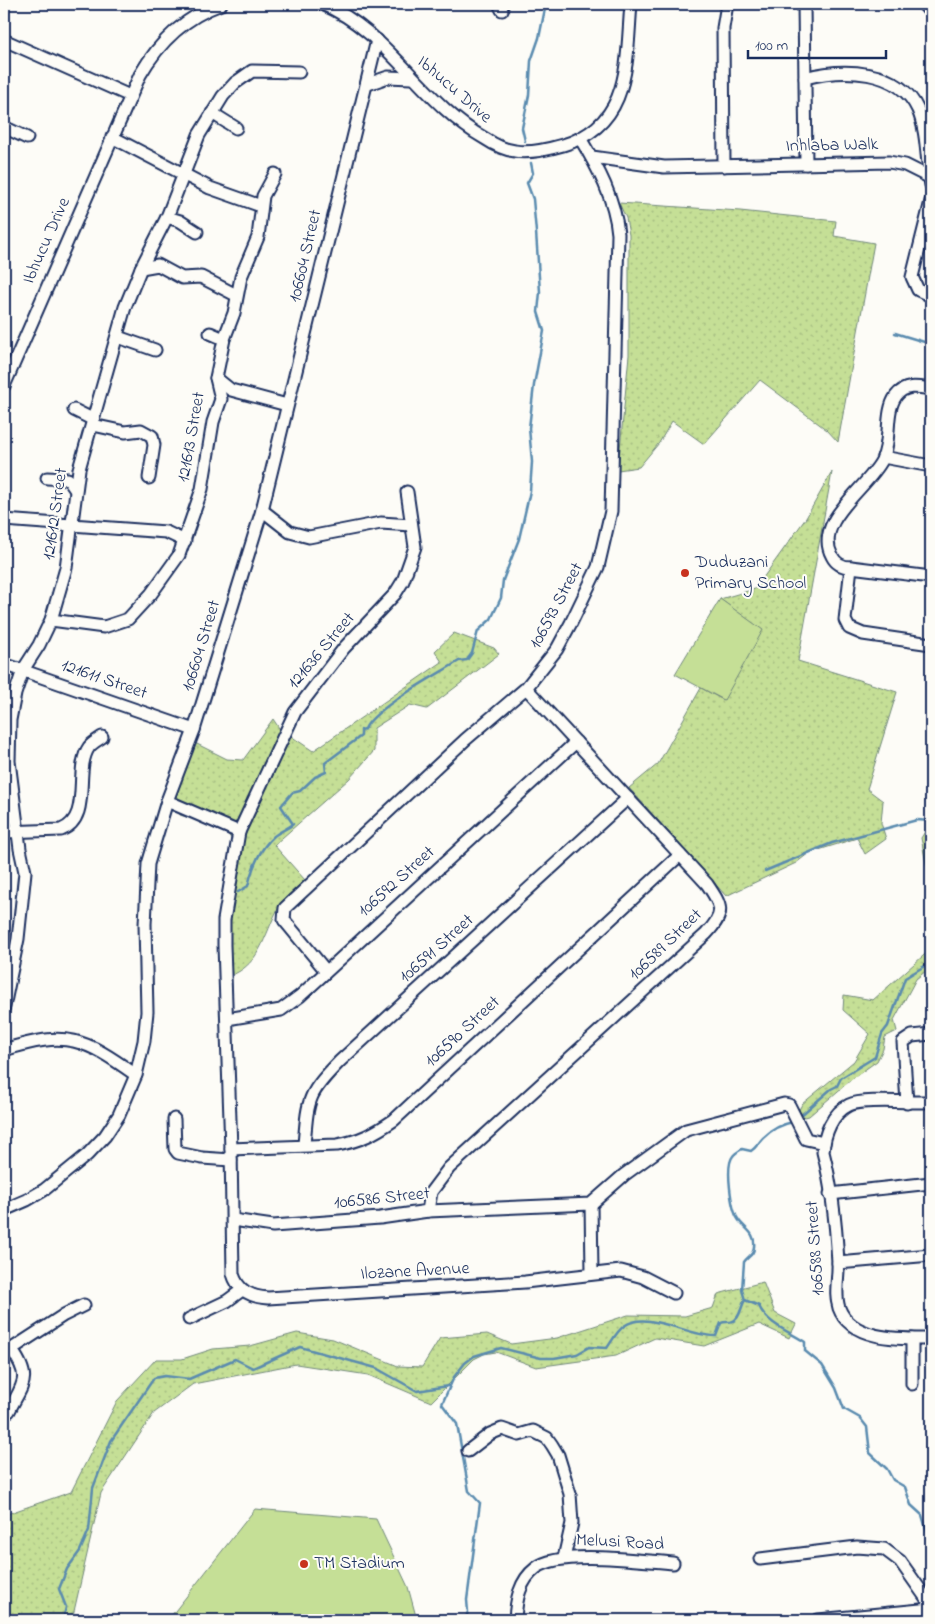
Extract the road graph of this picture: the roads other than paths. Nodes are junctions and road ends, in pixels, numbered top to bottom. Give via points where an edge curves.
1 (221, 4) edge
2 (631, 4) edge
3 (727, 4) edge
4 (804, 4) edge
5 (923, 4) edge
6 (329, 5) edge
7 (931, 13) edge
8 (4, 40) edge
9 (377, 40) junction
10 (299, 72) dead end
11 (411, 78) junction
12 (804, 78) junction
13 (368, 84) junction
14 (130, 96) junction
15 (212, 113) junction
16 (4, 127) edge
17 (236, 128) dead end
18 (112, 137) junction
19 (27, 138) dead end
20 (580, 138) junction
21 (592, 157) junction
22 (806, 164) junction
23 (724, 166) junction
24 (276, 174) dead end
25 (184, 175) junction
26 (930, 181) edge
27 (931, 201) edge
28 (261, 206) junction
29 (167, 217) junction
30 (197, 232) dead end
31 (141, 268) junction
32 (236, 295) junction
33 (931, 296) edge
34 (210, 333) dead end
35 (118, 337) junction
36 (224, 339) junction
37 (154, 350) dead end
38 (216, 378) junction
39 (4, 386) edge
40 (231, 390) junction
41 (931, 390) edge
42 (221, 399) junction
43 (287, 405) junction
44 (74, 410) dead end
45 (93, 422) junction
46 (883, 457) junction
47 (931, 466) edge
48 (47, 478) dead end
49 (150, 478) dead end
50 (75, 488) junction
51 (407, 492) dead end
52 (262, 510) junction
53 (4, 520) edge
54 (73, 524) junction
55 (411, 525) junction
56 (185, 541) junction
57 (850, 567) junction
58 (931, 577) edge
59 (52, 620) junction
60 (931, 644) edge
61 (4, 664) edge
62 (23, 670) junction
63 (526, 688) junction
64 (194, 730) junction
65 (102, 738) dead end
66 (576, 742) junction
67 (628, 798) junction
68 (167, 801) junction
69 (18, 831) junction
70 (4, 832) edge
71 (239, 832) junction
72 (680, 855) junction
73 (326, 971) junction
74 (4, 1007) edge
75 (227, 1018) junction
76 (931, 1034) edge
77 (4, 1050) edge
78 (136, 1075) junction
79 (931, 1102) edge
80 (908, 1103) junction
81 (174, 1119) dead end
82 (824, 1143) junction
83 (304, 1145) junction
84 (231, 1154) junction
85 (931, 1183) edge
86 (830, 1194) junction
87 (591, 1204) junction
88 (4, 1210) edge
89 (428, 1211) junction
90 (233, 1220) junction
91 (931, 1255) edge
92 (838, 1263) junction
93 (592, 1273) junction
94 (242, 1290) junction
95 (674, 1293) dead end
96 (84, 1305) dead end
97 (190, 1320) dead end
98 (912, 1338) junction
99 (931, 1339) edge
100 (8, 1352) edge
101 (912, 1384) dead end
102 (9, 1411) dead end
103 (468, 1451) dead end
104 (564, 1558) junction
105 (760, 1559) dead end
106 (673, 1563) dead end
107 (931, 1605) edge
108 (931, 1609) edge
109 (873, 1618) edge
110 (514, 1620) edge
111 (825, 1620) edge

1 - 14 street, Ibhucu Drive via 190,19 167,38 146,64
2 - 20 street, Ibhucu Drive via 627,70 622,92 608,115
3 - 23 street via 723,28
4 - 12 street
5 - 7 street
6 - 9 street, Ibhucu Drive
8 - 14 street
9 - 11 street, Ibhucu Drive
9 - 13 street, 106604 Street
10 - 15 street, 121612 Street via 252,71 228,90
11 - 13 street via 388,77
11 - 20 street, Ibhucu Drive via 467,128 500,147 527,151 560,146
12 - 22 street
12 - 26 street via 823,74 863,74 899,85 915,104 920,117
13 - 43 street, 106604 Street
14 - 18 street, Ibhucu Drive
15 - 17 street
15 - 25 street, 121612 Street via 199,135
16 - 19 street
18 - 25 street
18 - 39 street, Ibhucu Drive
20 - 21 street, 106593 Street
21 - 23 street, Inhlaba Walk via 664,167
21 - 63 street, 106593 Street via 612,204 618,234 611,511 598,567 587,590 557,648
22 - 23 street, Inhlaba Walk
22 - 26 street, Inhlaba Walk via 894,163 905,165
24 - 28 street, 121613 Street
25 - 28 street
25 - 29 street, 121612 Street
27 - 33 street via 912,277 918,290
28 - 32 street, 121613 Street via 258,237
29 - 30 street
29 - 31 street, 121612 Street
31 - 32 street via 158,265 182,278 201,277
31 - 35 street, 121612 Street
32 - 36 street, 121613 Street via 234,312
34 - 36 street
35 - 37 street
35 - 45 street, 121612 Street
36 - 38 street, 121613 Street
38 - 40 street
38 - 42 street, 121613 Street
40 - 42 street
40 - 43 street
41 - 46 street via 913,387 899,392 894,400
42 - 56 street, 121613 Street via 213,422 202,489
43 - 52 street, 106604 Street
44 - 45 street
45 - 49 street via 124,432 141,430 152,436
45 - 50 street, 121612 Street
46 - 47 street
46 - 57 street via 868,481 841,509 831,525 830,553 835,562
48 - 50 street via 68,479
50 - 54 street, 121612 Street
51 - 55 street, 121636 Street
52 - 55 street via 290,532 309,537 381,523
52 - 64 street, 106604 Street
53 - 54 street
54 - 56 street via 166,532
54 - 59 street, 121612 Street via 66,568
55 - 71 street, 121636 Street via 414,547 404,581 344,648 295,712
56 - 59 street, 121613 Street via 155,588 128,619 98,627
57 - 58 street
57 - 60 street via 845,620 849,628 863,634
59 - 62 street, 121612 Street
61 - 62 street, 121611 Street
62 - 64 street, 121611 Street
62 - 69 street, 121612 Street via 14,694 9,741
63 - 66 street, 106589 Street
63 - 73 street, 106593 Street via 286,908 284,920
64 - 68 street, 106604 Street
65 - 69 street via 90,746 86,755 81,770 79,809 69,826 61,830
66 - 67 street, 106589 Street
66 - 73 street, 106592 Street
67 - 72 street, 106589 Street
67 - 83 street, 106591 Street via 317,1085 309,1102
68 - 71 street
68 - 78 street, 106604 Street via 146,876 147,1012
69 - 70 street
69 - 74 street, 121612 Street via 25,889 14,966
71 - 75 street via 224,920
72 - 83 street, 106590 Street via 394,1120 374,1134 353,1142
72 - 89 street, 106589 Street via 717,899 721,909 716,924 449,1168 431,1192
73 - 75 street, 106592 Street via 282,1010
75 - 84 street
76 - 80 street via 912,1036 903,1042
77 - 78 street via 48,1039 70,1039 95,1047
78 - 88 street, 106604 Street via 119,1115 87,1155 44,1190
79 - 80 street
80 - 82 street via 861,1102 848,1105 830,1124
81 - 84 street, 106590 Street via 175,1149 178,1153 202,1158
82 - 86 street, 106588 Street
82 - 87 street via 806,1139 789,1105 784,1104 686,1130
83 - 84 street, 106590 Street
84 - 90 street
85 - 86 street
86 - 92 street, 106588 Street
87 - 89 street, 106586 Street
87 - 93 street
89 - 90 street, 106586 Street via 273,1226
90 - 94 street via 233,1274
91 - 92 street
92 - 98 street, 106588 Street via 837,1297 844,1318 862,1331
93 - 94 street, Ilozane Avenue via 525,1282 268,1298
93 - 95 street, Ilozane Avenue via 621,1271 634,1274
94 - 97 street
96 - 100 street
98 - 99 street, 106588 Street
98 - 101 street
100 - 102 street via 22,1365 25,1376
103 - 104 street via 502,1429 519,1435 533,1431 547,1438 558,1455 573,1509
104 - 106 street, Melusi Road
104 - 110 street, Melusi Road via 545,1562 527,1577 520,1587
105 - 107 street via 858,1547 884,1549 900,1561
108 - 109 street
109 - 111 street

